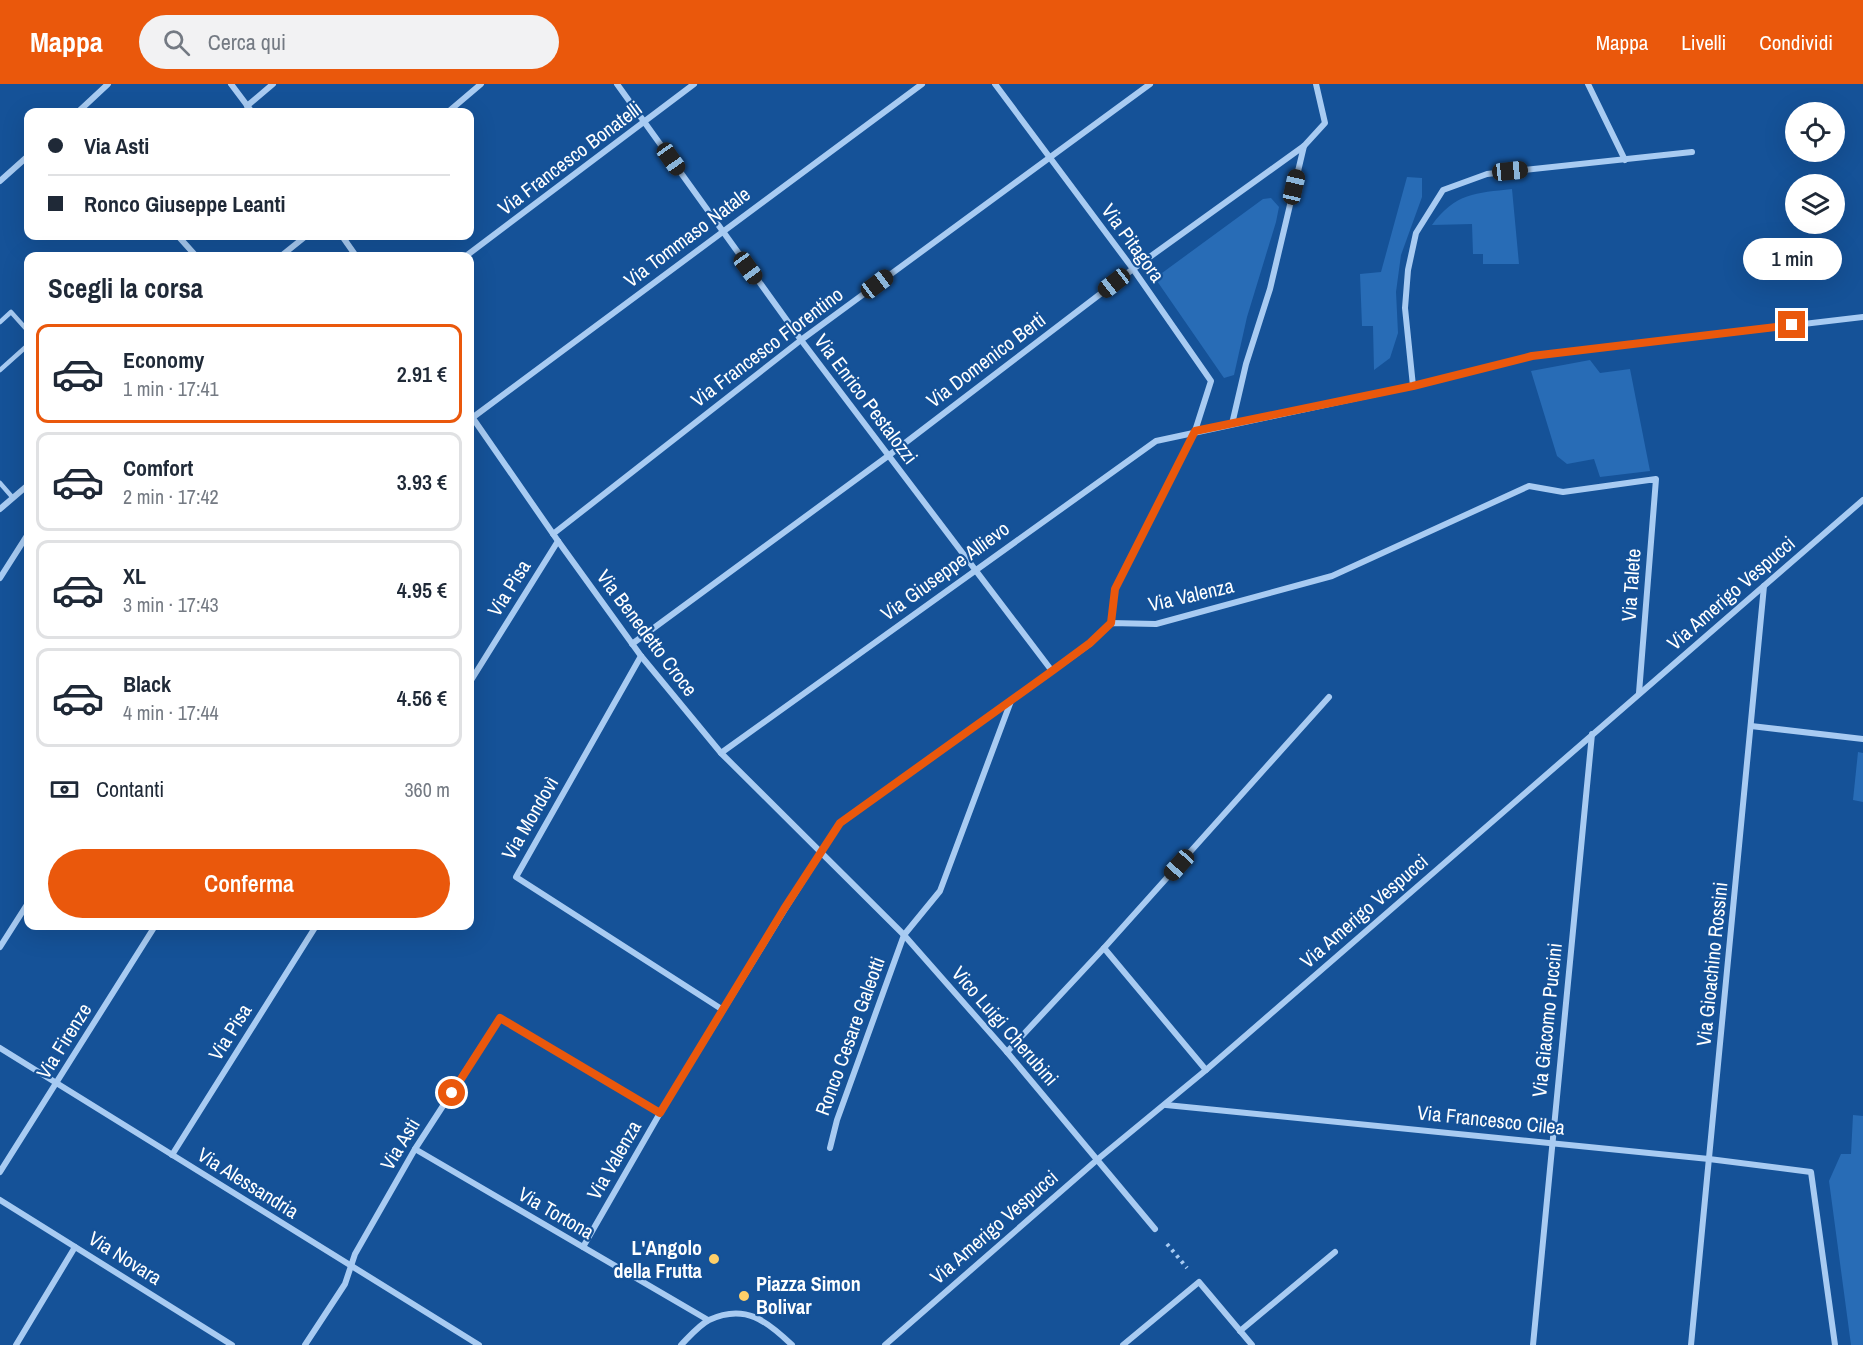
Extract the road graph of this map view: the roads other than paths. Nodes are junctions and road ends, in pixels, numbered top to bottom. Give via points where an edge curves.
1 (108, 84) edge
2 (231, 84) edge
3 (273, 84) edge
4 (481, 84) edge
5 (617, 84) edge
6 (694, 84) edge
7 (922, 84) edge
8 (994, 84) edge
9 (1150, 84) edge
10 (1316, 84) edge
11 (1588, 84) edge
12 (82, 108) edge
13 (249, 108) edge
14 (251, 108) edge
15 (453, 108) edge
16 (645, 122) junction
17 (1304, 146) junction
18 (1692, 152) dead end
19 (1048, 158) junction
20 (24, 160) edge
21 (1625, 160) junction
22 (0, 181) edge
23 (723, 231) junction
24 (182, 240) edge
25 (301, 240) edge
26 (192, 252) edge
27 (286, 252) edge
28 (471, 252) edge
29 (1132, 269) junction
30 (1863, 316) edge
31 (0, 322) edge
32 (24, 327) edge
33 (801, 340) junction
34 (24, 349) edge
35 (0, 370) edge
36 (1413, 386) junction
37 (474, 415) edge
38 (474, 424) edge
39 (1232, 424) junction
40 (1195, 431) junction
41 (888, 456) junction
42 (1656, 479) joint
43 (0, 483) edge
44 (24, 490) edge
45 (13, 498) junction
46 (1863, 500) edge
47 (0, 509) edge
48 (553, 534) junction
49 (24, 540) edge
50 (558, 541) junction
51 (975, 569) junction
52 (0, 578) edge
53 (1764, 586) junction
54 (1111, 623) junction
55 (632, 644) junction
56 (641, 656) junction
57 (1052, 671) junction
58 (474, 676) edge
59 (1639, 693) junction
60 (1329, 697) dead end
61 (1011, 700) junction
62 (1751, 726) junction
63 (1592, 734) junction
64 (1863, 738) edge
65 (721, 753) junction
66 (821, 853) junction
67 (24, 909) edge
68 (153, 930) edge
69 (313, 930) edge
70 (904, 935) junction
71 (0, 947) edge
72 (1104, 948) junction
73 (723, 1010) junction
74 (0, 1048) edge
75 (1007, 1052) junction
76 (1206, 1070) junction
77 (57, 1084) junction
78 (1166, 1105) junction
79 (660, 1113) junction
80 (1552, 1143) junction
81 (830, 1148) dead end
82 (415, 1149) junction
83 (172, 1155) junction
84 (1098, 1159) junction
85 (1709, 1159) junction
86 (0, 1172) edge
87 (0, 1200) edge
88 (1155, 1229) road end
89 (75, 1247) junction
90 (583, 1247) junction
91 (1335, 1252) dead end
92 (351, 1266) junction
93 (708, 1320) junction
94 (1240, 1331) junction
95 (16, 1345) edge
96 (232, 1345) edge
97 (305, 1345) edge
98 (479, 1345) edge
99 (681, 1345) edge
100 (792, 1345) edge
101 (885, 1345) edge
102 (1123, 1345) edge
103 (1252, 1345) edge
104 (1533, 1345) edge
105 (1691, 1345) edge
106 (1835, 1345) edge

1 - 12 street
2 - 13 street
3 - 14 street
4 - 15 street
5 - 16 street, Via Enrico Pestalozzi
6 - 16 street, Via Francesco Bonatelli
7 - 23 street, Via Tommaso Natale
8 - 19 street, Via Pitagora
9 - 19 street, Via Francesco Florentino
10 - 17 street, Via Domenico Berti via 1325,123
11 - 21 street
16 - 23 street, Via Enrico Pestalozzi
16 - 28 street, Via Francesco Bonatelli
17 - 29 street, Via Domenico Berti
17 - 39 street
18 - 21 street
19 - 29 street, Via Pitagora
19 - 33 street, Via Francesco Florentino
20 - 22 street
21 - 36 street via 1487,174 1443,190 1416,233 1408,270 1405,308
23 - 33 street, Via Enrico Pestalozzi
23 - 37 street, Via Tommaso Natale
24 - 26 street
25 - 27 street
29 - 40 street, Via Pitagora via 1211,381
29 - 41 street, Via Domenico Berti
30 - 36 street, Via Giuseppe Allievo via 1532,356
31 - 32 lane via 11,312
33 - 41 street, Via Enrico Pestalozzi
33 - 48 street, Via Francesco Florentino
34 - 35 lane
36 - 39 street, Via Giuseppe Allievo
38 - 48 street, Via Benedetto Croce
39 - 40 street, Via Giuseppe Allievo
40 - 51 street, Via Giuseppe Allievo via 1156,441
40 - 54 street via 1115,589
41 - 51 street, Via Enrico Pestalozzi
41 - 55 street, Via Domenico Berti
42 - 54 street, Via Valenza via 1563,492 1529,486 1332,576 1156,624
42 - 59 street, Via Talete
43 - 45 lane
44 - 45 street
45 - 47 street
46 - 53 street, Via Amerigo Vespucci
48 - 50 street, Via Benedetto Croce
49 - 52 street
50 - 55 street, Via Benedetto Croce
50 - 58 street, Via Pisa
51 - 57 street, Via Enrico Pestalozzi
51 - 65 street, Via Giuseppe Allievo
53 - 59 street, Via Amerigo Vespucci
53 - 62 street, Via Gioachino Rossini
54 - 57 street, Via Valenza
55 - 56 street, Via Benedetto Croce
56 - 65 street, Via Benedetto Croce
56 - 73 street, Via Mondovì via 516,877
57 - 61 street, Via Valenza
59 - 63 street, Via Amerigo Vespucci
60 - 72 street
61 - 66 street, Via Valenza via 840,823
61 - 70 street, Ronco Cesare Galeotti via 940,891
62 - 64 street
62 - 85 street, Via Gioachino Rossini
63 - 76 street, Via Amerigo Vespucci
63 - 80 street, Via Giacomo Puccini
65 - 66 street, Via Benedetto Croce
66 - 70 street, Vico Luigi Cherubini
66 - 73 street, Via Valenza
67 - 71 street
68 - 77 street, Via Firenze
69 - 83 street, Via Pisa
70 - 75 street, Vico Luigi Cherubini
70 - 81 street, Ronco Cesare Galeotti
72 - 75 street
72 - 76 street
73 - 79 street, Via Valenza
74 - 77 street, Via Alessandria
75 - 84 street, Vico Luigi Cherubini
76 - 78 street, Via Amerigo Vespucci
77 - 83 street, Via Alessandria
77 - 86 street, Via Firenze
78 - 80 street, Via Francesco Cilea
78 - 84 street, Via Amerigo Vespucci
79 - 82 street, Via Asti via 500,1018
79 - 90 street, Via Valenza
80 - 85 street, Via Francesco Cilea
80 - 104 street, Via Giacomo Puccini
82 - 90 street, Via Tortona
82 - 92 street, Via Asti via 354,1254
83 - 92 street, Via Alessandria
84 - 88 street, Vico Luigi Cherubini
84 - 101 street, Via Amerigo Vespucci
85 - 105 street, Via Gioachino Rossini
85 - 106 street, Via Francesco Cilea via 1811,1172
87 - 89 street, Via Novara
89 - 95 street
89 - 96 street, Via Novara
90 - 93 street, Via Tortona
91 - 94 street
92 - 97 street, Via Asti via 345,1284
92 - 98 street, Via Alessandria
93 - 99 street
93 - 100 street via 734,1313 752,1315
94 - 102 street via 1199,1282
94 - 103 street

